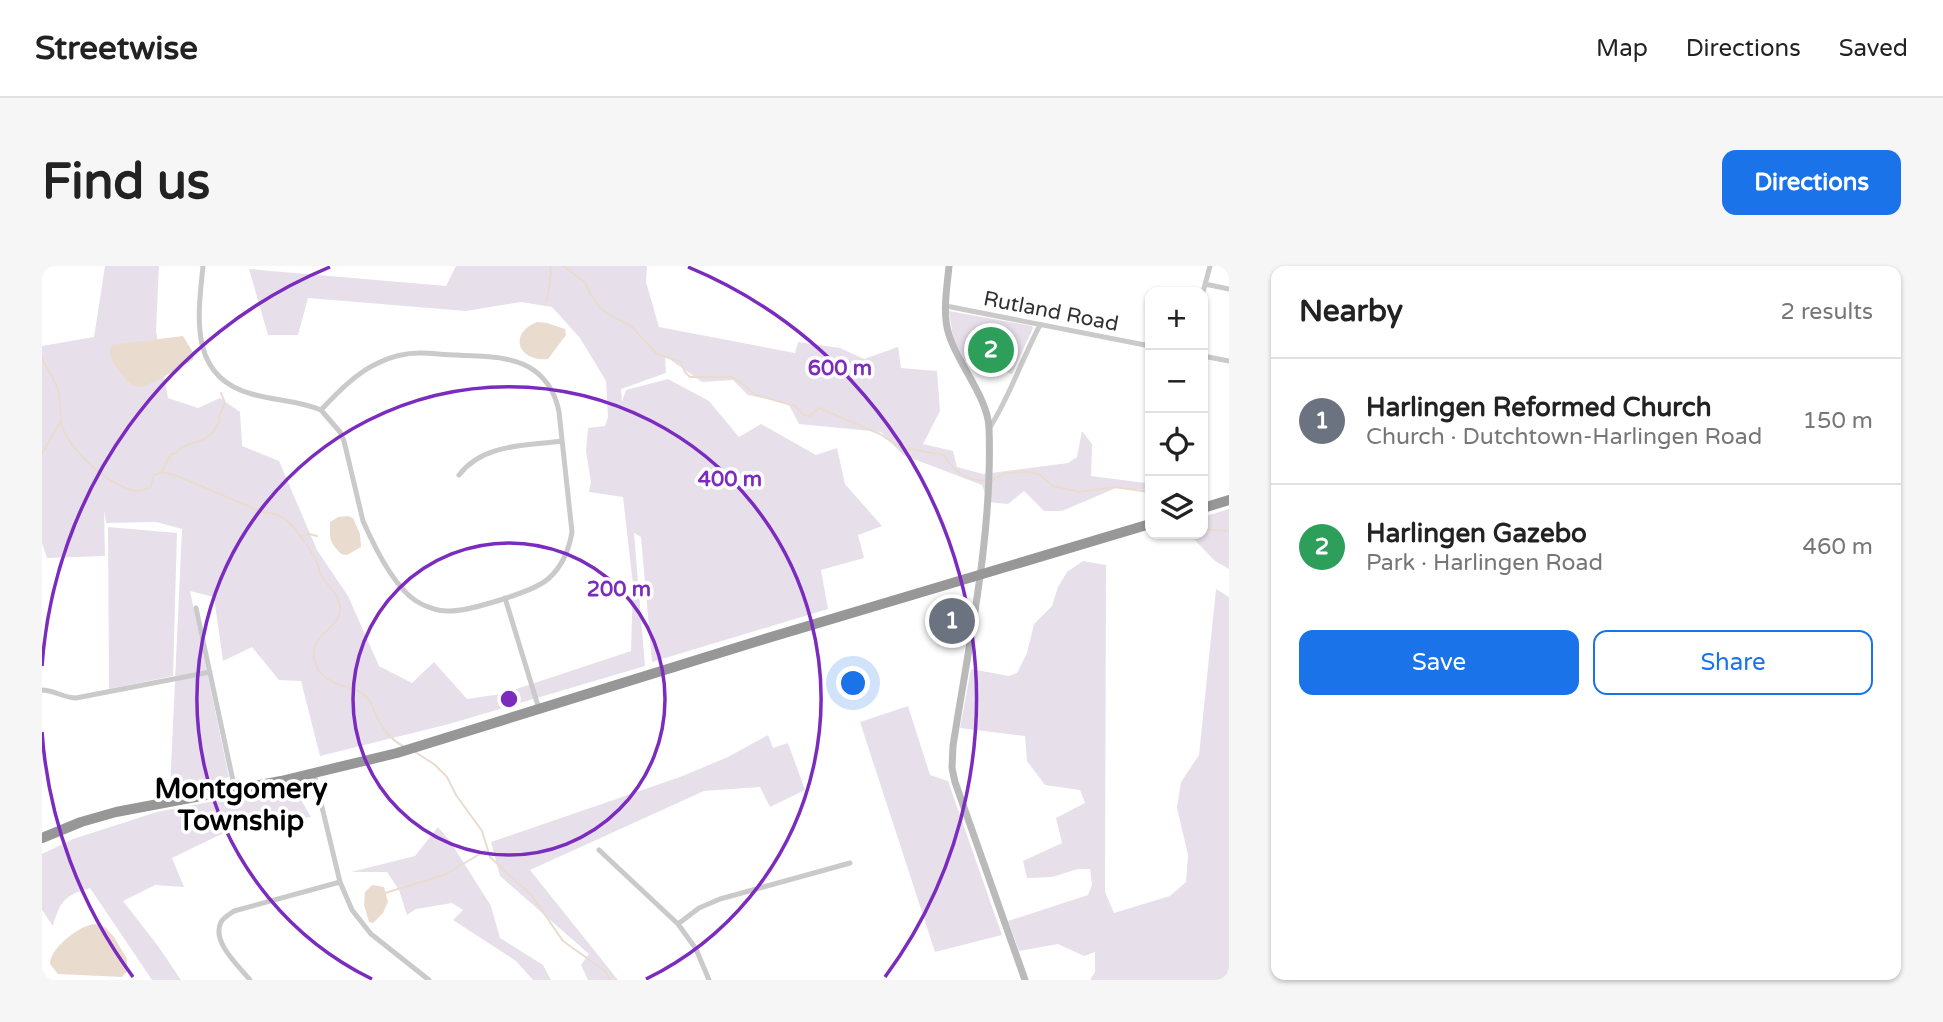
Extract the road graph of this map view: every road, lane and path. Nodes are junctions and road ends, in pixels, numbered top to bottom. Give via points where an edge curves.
1 (203, 266) edge
2 (949, 266) edge
3 (1210, 266) edge
4 (1205, 284) junction
5 (1204, 287) edge
6 (1229, 289) edge
7 (946, 306) junction
8 (1040, 325) junction
9 (1145, 345) edge
10 (1208, 357) edge
11 (1229, 361) edge
12 (321, 410) junction
13 (989, 429) junction
14 (562, 441) junction
15 (459, 475) dead end
16 (1229, 500) edge
17 (1208, 506) edge
18 (1145, 526) edge
19 (980, 575) junction
20 (505, 598) junction
21 (196, 608) dead end
22 (210, 672) junction
23 (42, 690) edge
24 (539, 709) junction
25 (314, 774) junction
26 (234, 790) junction
27 (42, 838) edge
28 (599, 850) dead end
29 (850, 863) dead end
30 (340, 882) junction
31 (678, 924) junction
32 (250, 980) edge
33 (429, 980) edge
34 (709, 980) edge
35 (1025, 980) edge

1 - 12 street via 199,328 209,362 221,377 238,389
2 - 7 street
3 - 4 street
4 - 5 street
4 - 6 street
7 - 8 street, Rutland Road
7 - 13 street via 949,335
8 - 9 street, Rutland Road
8 - 13 street
10 - 11 street
12 - 14 street via 361,373 399,356 420,353 499,359 529,367 547,383 557,402
12 - 20 street via 344,441 368,533 408,595 447,611
13 - 19 street
14 - 15 street via 494,451 470,463
14 - 20 street via 572,532 569,549 542,584
16 - 17 highway
18 - 19 highway
19 - 24 highway
19 - 35 street via 952,768
20 - 24 street
21 - 22 street
22 - 23 street via 76,698
22 - 26 street
24 - 25 highway
25 - 26 highway
25 - 30 street
26 - 27 highway via 106,815
28 - 31 street
29 - 31 street via 720,899
30 - 32 street via 234,911 224,918 222,944
30 - 33 street via 352,910 371,934
31 - 34 street via 696,949

